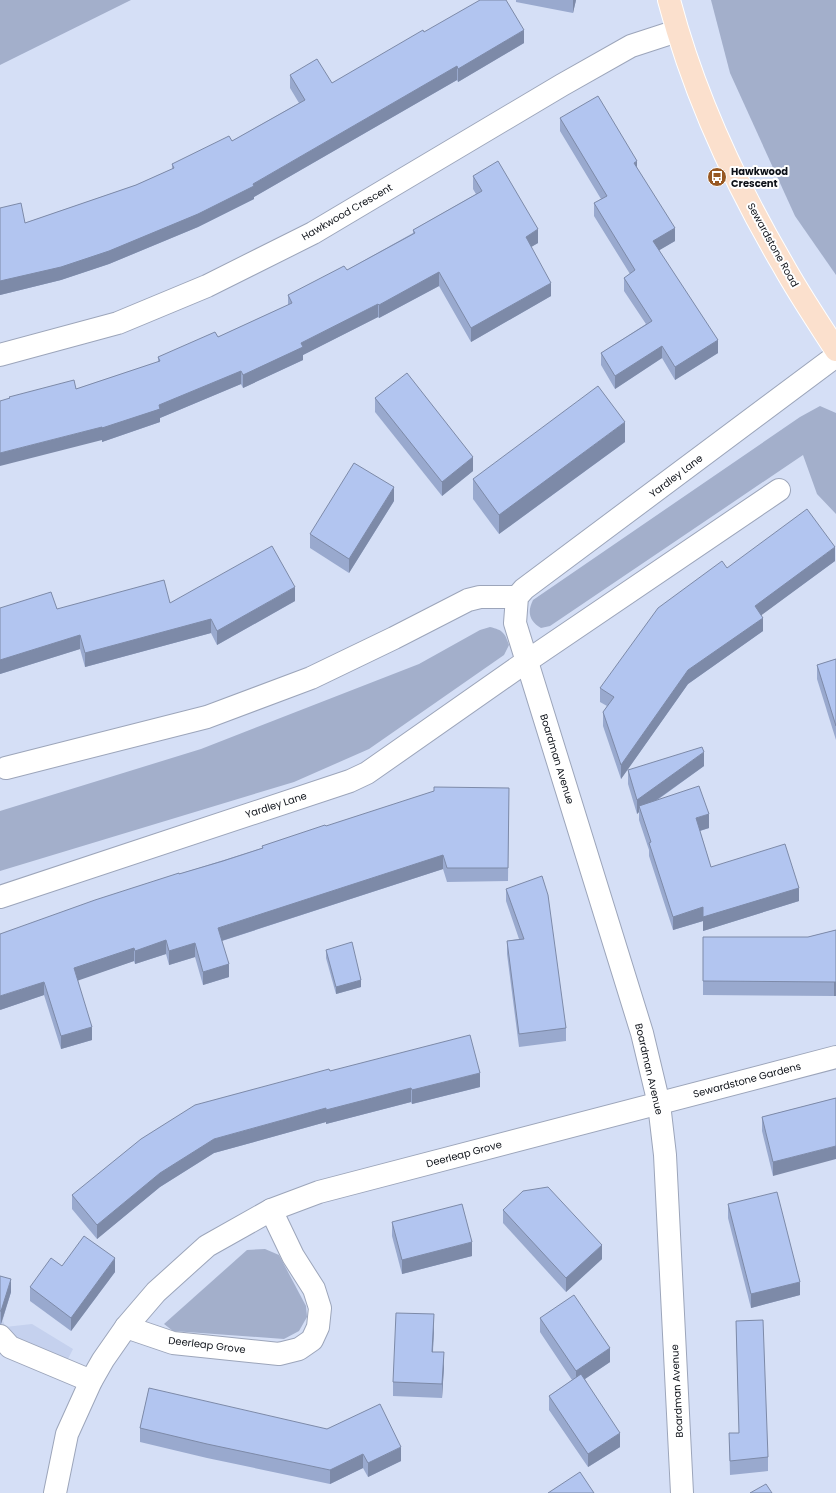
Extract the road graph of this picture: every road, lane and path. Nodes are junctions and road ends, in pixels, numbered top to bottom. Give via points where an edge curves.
1 (669, 0) edge
2 (677, 31) junction
3 (836, 350) edge
4 (0, 355) edge
5 (836, 356) edge
6 (779, 490) dead end
7 (518, 597) junction
8 (527, 661) junction
9 (6, 768) dead end
10 (0, 897) edge
11 (836, 1057) edge
12 (659, 1104) junction
13 (271, 1210) junction
14 (126, 1327) junction
15 (0, 1336) edge
16 (91, 1381) junction
17 (55, 1493) edge
18 (682, 1493) edge

1 - 2 main road, Sewardstone Road
2 - 3 main road, Sewardstone Road via 712,126 743,191 782,264
2 - 4 street, Hawkwood Crescent via 631,46 313,233 207,286 118,323
5 - 7 street, Yardley Lane via 524,589
6 - 8 street, Yardley Lane
7 - 8 street via 515,623
7 - 9 street via 480,597 468,600 311,678 207,717
8 - 10 street, Yardley Lane via 367,773 350,781
8 - 12 street, Boardman Avenue via 642,1033
11 - 12 street, Sewardstone Gardens
12 - 13 street, Deerleap Grove via 319,1192
12 - 18 street, Boardman Avenue via 665,1155
13 - 14 street, Deerleap Grove via 207,1246 156,1292
13 - 14 street, Deerleap Grove via 293,1256 314,1289 320,1308 318,1327 312,1340 299,1349 279,1354 173,1343
14 - 16 street, Deerleap Grove
15 - 16 street via 10,1347
16 - 17 street, Deerleap Grove via 67,1434

